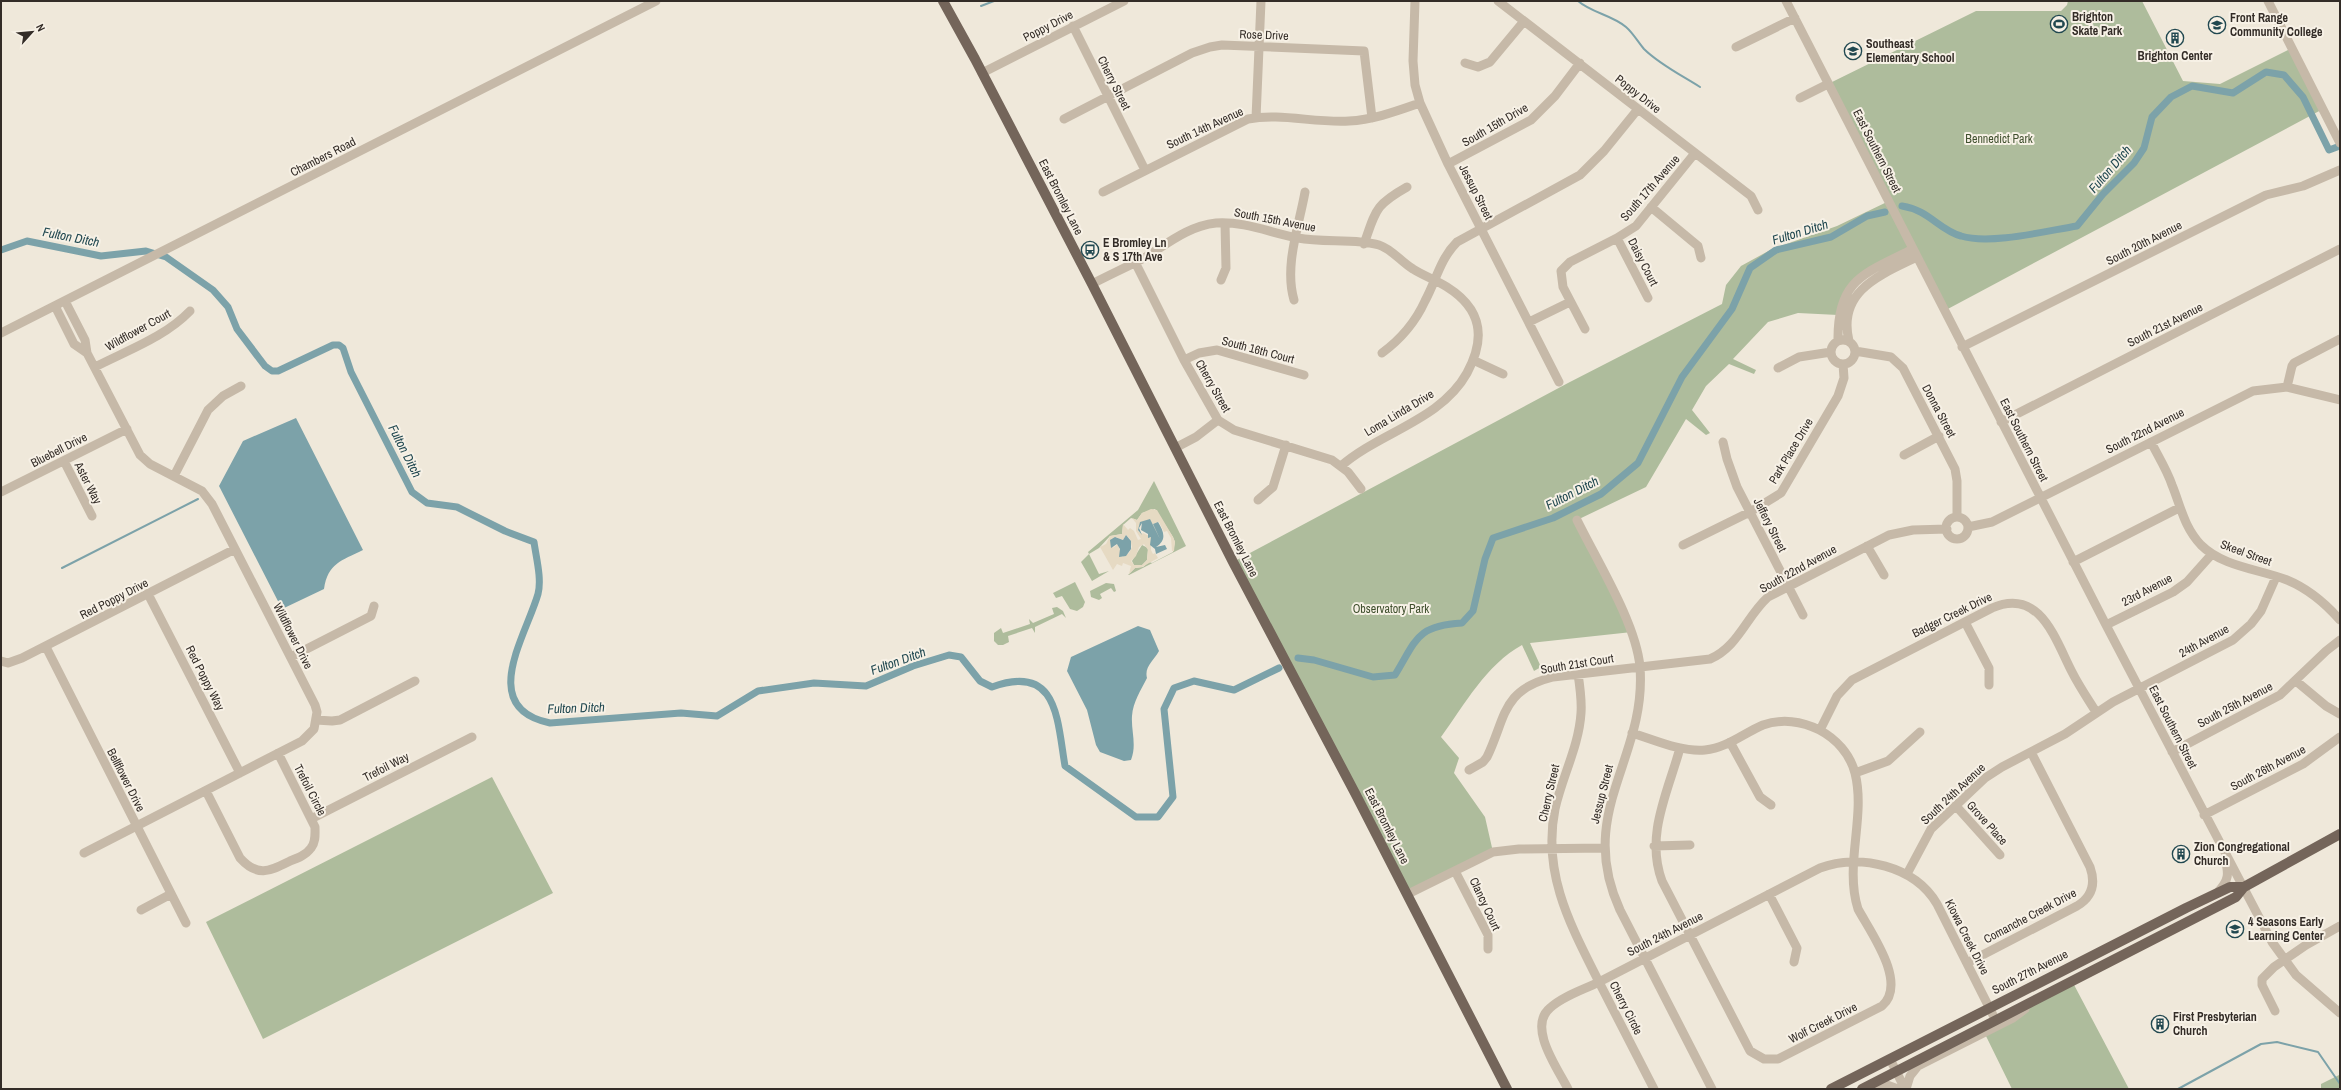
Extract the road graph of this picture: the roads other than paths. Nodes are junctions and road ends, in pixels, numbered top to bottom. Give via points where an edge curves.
1 (656, 1) edge
2 (943, 1) edge
3 (1124, 1) edge
4 (1261, 1) edge
5 (1415, 1) edge
6 (1498, 1) edge
7 (1786, 1) edge
8 (2268, 1) edge
9 (1795, 18) junction
10 (1524, 21) junction
11 (1073, 26) junction
12 (1259, 46) junction
13 (1736, 47) dead end
14 (1465, 63) dead end
15 (1580, 63) junction
16 (982, 73) junction
17 (1828, 84) junction
18 (1107, 97) junction
19 (1800, 98) dead end
20 (1420, 103) junction
21 (1638, 109) junction
22 (1256, 118) junction
23 (1372, 118) junction
24 (1064, 119) dead end
25 (2338, 137) edge
26 (1695, 153) junction
27 (1448, 164) junction
28 (1145, 170) junction
29 (2340, 170) edge
30 (1408, 187) dead end
31 (1103, 192) dead end
32 (1305, 192) dead end
33 (1651, 207) junction
34 (1758, 210) dead end
35 (1226, 223) junction
36 (1481, 227) junction
37 (1296, 237) junction
38 (1617, 238) junction
39 (1364, 244) junction
40 (2340, 249) edge
41 (1915, 253) junction
42 (1701, 258) dead end
43 (1135, 262) junction
44 (1221, 280) dead end
45 (1434, 280) junction
46 (1092, 284) junction
47 (1648, 298) dead end
48 (1294, 300) dead end
49 (65, 301) junction
50 (1570, 302) junction
51 (55, 306) junction
52 (190, 311) dead end
53 (1529, 322) junction
54 (1585, 330) dead end
55 (1, 333) edge
56 (2340, 339) edge
57 (1838, 341) junction
58 (1849, 342) junction
59 (1962, 347) junction
60 (1855, 351) junction
61 (1831, 352) junction
62 (87, 353) junction
63 (1382, 353) dead end
64 (1184, 360) junction
65 (1473, 360) junction
66 (1843, 364) junction
67 (95, 367) junction
68 (1778, 368) dead end
69 (1503, 374) dead end
70 (1304, 375) dead end
71 (1559, 382) dead end
72 (241, 386) dead end
73 (2288, 387) junction
74 (2340, 400) edge
75 (1218, 420) junction
76 (2001, 422) junction
77 (127, 429) junction
78 (1939, 436) junction
79 (1723, 442) dead end
80 (2151, 442) junction
81 (1286, 445) junction
82 (1175, 448) junction
83 (1904, 454) dead end
84 (64, 461) junction
85 (1341, 466) junction
86 (174, 476) junction
87 (1361, 489) dead end
88 (1, 492) edge
89 (2041, 498) junction
90 (1258, 500) dead end
91 (2179, 508) junction
92 (1750, 512) junction
93 (92, 516) dead end
94 (1957, 517) junction
95 (1577, 520) dead end
96 (1968, 527) junction
97 (1947, 529) junction
98 (1683, 545) dead end
99 (1867, 546) junction
100 (235, 549) junction
101 (2212, 554) junction
102 (2073, 562) junction
103 (1884, 575) dead end
104 (2276, 577) junction
105 (1788, 587) junction
106 (148, 594) junction
107 (374, 606) dead end
108 (1803, 615) dead end
109 (2340, 620) edge
110 (1965, 622) junction
111 (2106, 625) junction
112 (2340, 640) edge
113 (46, 647) junction
114 (291, 657) junction
115 (1, 661) edge
116 (1640, 667) junction
117 (1578, 674) junction
118 (415, 681) dead end
119 (2296, 681) junction
120 (1989, 684) dead end
121 (2139, 689) junction
122 (2096, 712) junction
123 (2340, 714) edge
124 (316, 720) junction
125 (1820, 730) junction
126 (1920, 732) dead end
127 (1632, 733) junction
128 (472, 737) dead end
129 (2340, 737) edge
130 (1730, 742) junction
131 (1680, 748) junction
132 (2032, 752) junction
133 (2172, 752) junction
134 (278, 753) junction
135 (1469, 770) dead end
136 (240, 773) junction
137 (1855, 773) junction
138 (206, 791) junction
139 (1771, 806) dead end
140 (1956, 806) junction
141 (2204, 815) junction
142 (311, 819) junction
143 (136, 826) junction
144 (2340, 834) edge
145 (1690, 845) dead end
146 (1654, 846) junction
147 (2222, 846) junction
148 (1553, 848) junction
149 (1604, 848) junction
150 (84, 853) dead end
151 (2000, 855) dead end
152 (1854, 861) junction
153 (1455, 871) junction
154 (1907, 874) junction
155 (2244, 887) junction
156 (171, 894) junction
157 (1408, 894) junction
158 (1770, 894) junction
159 (2215, 895) junction
160 (141, 910) dead end
161 (186, 923) dead end
162 (2340, 926) edge
163 (1690, 935) junction
164 (1488, 949) dead end
165 (1644, 958) junction
166 (1794, 962) dead end
167 (2284, 962) junction
168 (1967, 963) junction
169 (1599, 982) junction
170 (2043, 996) junction
171 (1989, 1008) junction
172 (2275, 1011) dead end
173 (2340, 1013) edge
174 (1996, 1020) junction
175 (1890, 1059) junction
176 (1896, 1072) junction
177 (1507, 1089) edge
178 (1568, 1089) edge
179 (1654, 1089) edge
180 (1712, 1089) edge
181 (1830, 1089) edge
182 (1862, 1089) edge
183 (1874, 1089) edge
184 (1898, 1089) edge
185 (1906, 1089) edge

1 - 49 street, Chambers Road
2 - 16 main road, East Bromley Lane
3 - 11 street, Poppy Drive
4 - 12 street
5 - 20 street, Jessup Street via 1413,67
6 - 10 street, Poppy Drive
7 - 9 street, East Southern Street
8 - 25 street
9 - 13 street
9 - 17 street, East Southern Street
10 - 14 street via 1490,62 1478,67
10 - 15 street, Poppy Drive
11 - 16 street, Poppy Drive
11 - 18 street, Cherry Street
12 - 18 street, Rose Drive via 1222,45 1202,49
12 - 22 street
12 - 23 street, Rose Drive via 1364,51
15 - 21 street, Poppy Drive
15 - 27 street, South 15th Drive via 1555,96 1531,120
16 - 46 main road, East Bromley Lane
17 - 19 street
17 - 41 street, East Southern Street
18 - 24 street, Rose Drive
18 - 28 street, Cherry Street
20 - 23 street, South 14th Avenue
20 - 27 street, Jessup Street
21 - 26 street, Poppy Drive
21 - 36 street via 1604,151 1580,175
22 - 23 street, South 14th Avenue via 1342,121
22 - 28 street, South 14th Avenue via 1242,121
26 - 33 street, South 17th Avenue
26 - 34 street, Poppy Drive via 1751,196
27 - 36 street, Jessup Street
28 - 31 street, South 14th Avenue
29 - 59 street, South 20th Avenue via 2304,186 2266,194
30 - 39 street via 1389,198 1376,210
32 - 37 street
33 - 38 street, South 17th Avenue via 1636,226
33 - 42 street via 1698,246
35 - 37 street, South 15th Avenue
35 - 43 street, South 15th Avenue via 1210,224 1191,230
35 - 44 street via 1226,268
36 - 45 street via 1451,248
36 - 53 street, Jessup Street
37 - 39 street, South 15th Avenue
37 - 48 street via 1291,271
38 - 47 street, Daisy Court
38 - 50 street, South 17th Avenue via 1568,263 1558,271 1562,287
39 - 45 street, South 15th Avenue via 1378,245 1386,249 1413,269
40 - 76 street, South 21st Avenue
41 - 57 street via 1870,270 1851,286 1840,305 1837,319
41 - 58 street via 1875,278 1856,296 1848,318
41 - 59 street, East Southern Street
43 - 46 street, South 15th Avenue
43 - 64 street, Cherry Street
45 - 63 street via 1426,301 1413,323
45 - 65 street, Loma Linda Drive via 1456,294 1473,312 1480,340
46 - 82 main road, East Bromley Lane
49 - 51 street, Chambers Road
49 - 62 street, Wildflower Drive via 85,340
50 - 53 street
50 - 54 street, South 17th Avenue
51 - 55 street, Chambers Road
51 - 62 street, Wildflower Drive via 74,344
52 - 67 street, Wildflower Court via 178,324 165,332
53 - 71 street, Jessup Street
56 - 73 street via 2294,363
57 - 58 street
57 - 61 street
58 - 60 street
59 - 76 street, East Southern Street
60 - 66 street via 1850,362
60 - 78 street, Donna Street via 1891,357 1903,368
61 - 66 street via 1835,361
61 - 68 street via 1799,357
62 - 67 street, Wildflower Drive
64 - 70 street, South 16th Court via 1199,353 1217,350
64 - 75 street, Cherry Street
65 - 69 street
65 - 85 street, Loma Linda Drive via 1456,388 1439,405 1369,445
66 - 92 street, Park Place Drive via 1844,378 1838,396 1789,482 1781,493
67 - 77 street, Wildflower Drive
72 - 86 street via 223,396 208,410
73 - 74 street, South 22nd Avenue
73 - 80 street, South 22nd Avenue via 2266,388 2246,394
75 - 81 street, Cherry Street via 1234,430
75 - 82 street via 1196,437
76 - 89 street, East Southern Street
77 - 84 street, Bluebell Drive
77 - 86 street, Wildflower Drive via 140,455
78 - 83 street
78 - 94 street, Donna Street via 1955,469
79 - 92 street, Jeffery Street via 1731,472
80 - 89 street, South 22nd Avenue
80 - 91 street, Skeel Street via 2172,484
81 - 85 street, Cherry Street via 1319,454
81 - 90 street via 1273,487
82 - 157 main road, East Bromley Lane
84 - 88 street, Bluebell Drive
84 - 93 street, Aster Way
85 - 87 street, Cherry Street
86 - 100 street, Wildflower Drive via 208,496
89 - 96 street, South 22nd Avenue via 1992,522
89 - 102 street, East Southern Street
91 - 101 street, Skeel Street via 2193,536
91 - 102 street
92 - 98 street, Park Place Drive
92 - 105 street, Jeffery Street
94 - 96 street via 1964,520
94 - 97 street via 1949,521
95 - 116 street, Jessup Street via 1629,624 1636,643
96 - 97 street via 1964,536 1958,538 1951,536
97 - 99 street, South 22nd Avenue via 1902,532
99 - 103 street
99 - 105 street, South 22nd Avenue
100 - 106 street, Red Poppy Drive
100 - 114 street, Wildflower Drive
101 - 104 street, Skeel Street
101 - 111 street, 23rd Avenue via 2173,592
102 - 111 street, East Southern Street
104 - 109 street, Skeel Street via 2293,583 2315,596
104 - 121 street, 24th Avenue via 2261,611 2239,635 2225,645
105 - 108 street, Jeffery Street
105 - 116 street, South 22nd Avenue via 1768,597 1759,605 1737,639 1720,655 1701,662
106 - 113 street, Red Poppy Drive
106 - 136 street, Red Poppy Way
107 - 114 street via 371,616
110 - 120 street via 1989,668
110 - 122 street, Badger Creek Drive via 1998,605 2025,601 2046,622 2073,675
110 - 125 street, Badger Creek Drive via 1852,680 1837,696
111 - 121 street, East Southern Street
112 - 119 street, South 25th Avenue via 2312,663
113 - 115 street, Red Poppy Drive via 15,661
113 - 143 street, Bellflower Drive
114 - 124 street, Wildflower Drive via 315,705
116 - 117 street, South 21st Court
116 - 127 street, Jessup Street via 1639,700
117 - 135 street, South 21st Court via 1546,678 1520,692 1503,713 1487,757
117 - 148 street, Cherry Street via 1581,717 1555,811
118 - 124 street via 340,720
119 - 123 street
119 - 133 street, South 25th Avenue via 2270,702
121 - 122 street, South 24th Avenue
121 - 133 street, East Southern Street
122 - 132 street, South 24th Avenue via 2065,734
124 - 134 street via 310,735
125 - 130 street via 1796,722 1780,721 1764,725
125 - 137 street via 1840,746
126 - 137 street via 1888,761
127 - 131 street
127 - 149 street, Jessup Street via 1606,821
128 - 142 street, Trefoil Way
129 - 141 street, South 26th Avenue via 2303,764
130 - 131 street via 1709,749
130 - 139 street via 1760,797
131 - 146 street via 1657,823
132 - 140 street, South 24th Avenue via 1991,773
132 - 168 street, Comanche Creek Drive via 2090,867 2097,889 2077,906
133 - 141 street, East Southern Street
134 - 136 street
134 - 142 street, Trefoil Circle
136 - 138 street
137 - 152 street, Wolf Creek Drive via 1857,804
138 - 142 street, Trefoil Circle via 240,858 258,871 270,871 305,854 312,847 315,838
138 - 143 street
140 - 151 street, Grove Place
140 - 154 street, South 24th Avenue via 1926,835
141 - 147 street, East Southern Street
143 - 150 street
143 - 156 street, Bellflower Drive
144 - 155 main road, South 27th Avenue
145 - 146 street
146 - 163 street, Wolf Creek Drive via 1662,881
147 - 155 street, East Southern Street
147 - 159 street via 2228,876 2225,884
148 - 149 street
148 - 153 street via 1493,852
148 - 169 street, Cherry Street via 1555,873 1563,906
149 - 165 street, Jessup Street via 1612,893
152 - 154 street, South 24th Avenue
152 - 158 street, South 24th Avenue via 1829,865
152 - 163 street, Wolf Creek Drive via 1853,882 1856,902 1892,976 1891,992 1885,1003 1877,1009 1785,1056 1772,1060 1750,1051
153 - 157 street
153 - 164 street, Clancy Court via 1488,936
154 - 168 street, Kiowa Creek Drive via 1926,888 1934,898
155 - 159 main road, South 27th Avenue via 2230,888
155 - 167 street, East Southern Street
155 - 170 main road, South 27th Avenue via 2236,897
156 - 160 street
156 - 161 street, Bellflower Drive
157 - 177 main road, East Bromley Lane
158 - 163 street, South 24th Avenue
158 - 166 street via 1797,948
159 - 171 main road, South 27th Avenue
162 - 167 street via 2306,945
163 - 165 street, South 24th Avenue
165 - 169 street, South 24th Avenue
165 - 180 street, Jessup Street
167 - 172 street via 2274,967 2262,979 2262,985
167 - 173 street, East Southern Street
168 - 171 street, Kiowa Creek Drive
169 - 178 street, Cherry Circle via 1549,1008 1539,1024 1544,1042
169 - 179 street, Cherry Circle
170 - 174 main road, South 27th Avenue
170 - 185 street via 2013,1018 1915,1068
171 - 174 street, Kiowa Creek Drive
171 - 175 main road, South 27th Avenue
174 - 176 main road, South 27th Avenue
175 - 176 street
175 - 181 main road, South 27th Avenue
176 - 182 main road, South 27th Avenue
176 - 185 street
183 - 184 street via 1887,1085

